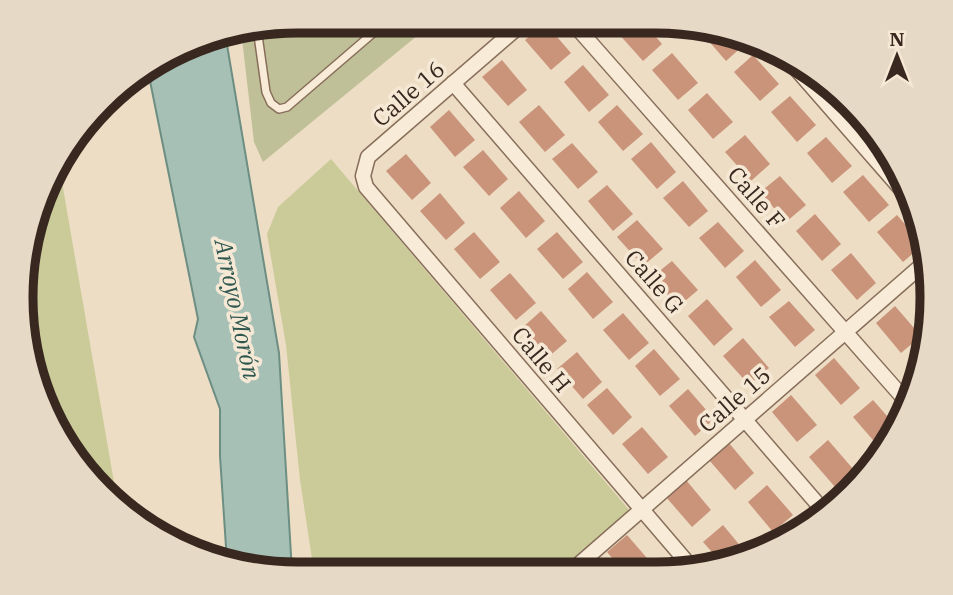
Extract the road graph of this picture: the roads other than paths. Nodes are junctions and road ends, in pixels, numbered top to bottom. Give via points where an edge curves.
1 (373, 33) edge
2 (511, 33) edge
3 (582, 33) edge
4 (258, 37) edge
5 (808, 82) edge
6 (453, 83) junction
7 (363, 176) joint
8 (889, 176) edge
9 (918, 269) edge
10 (846, 332) junction
11 (901, 396) edge
12 (745, 421) junction
13 (819, 505) edge
14 (641, 511) junction
15 (685, 560) edge
16 (582, 562) edge

1 - 4 lane via 279,109 266,92
2 - 6 street, Calle 16
3 - 10 street, Calle F
5 - 8 street
6 - 7 street, Calle 16 via 368,157
6 - 12 street, Calle G
7 - 14 street, Calle H via 366,187
9 - 10 street, Calle 15
10 - 11 street, Calle F
10 - 12 street, Calle 15
12 - 13 street, Calle G
12 - 14 street, Calle 15
14 - 15 street, Calle H
14 - 16 street, Calle 15

